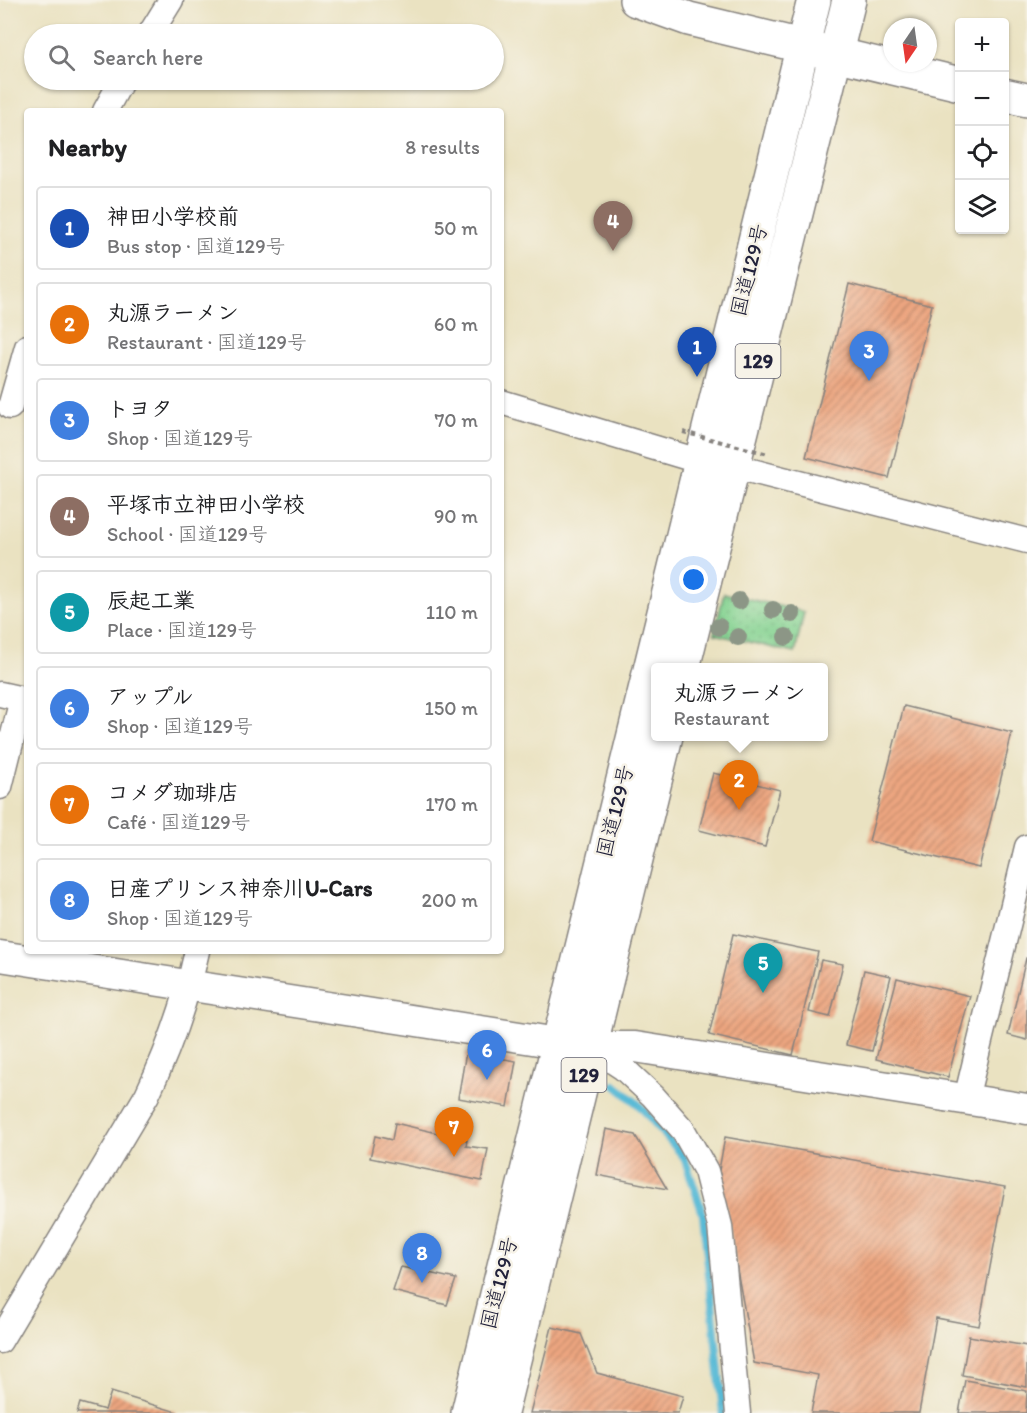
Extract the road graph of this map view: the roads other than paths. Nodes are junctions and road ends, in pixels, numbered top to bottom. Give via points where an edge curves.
1 (171, 0) edge
2 (636, 0) edge
3 (814, 0) edge
4 (849, 0) edge
5 (156, 24) edge
6 (803, 47) junction
7 (835, 55) junction
8 (955, 83) edge
9 (117, 90) edge
10 (1009, 96) edge
11 (1027, 100) edge
12 (107, 108) edge
13 (24, 359) edge
14 (504, 403) edge
15 (12, 408) edge
16 (717, 464) junction
17 (1027, 542) edge
18 (662, 663) edge
19 (684, 663) edge
20 (16, 698) edge
21 (651, 704) edge
22 (665, 741) edge
23 (0, 787) edge
24 (1027, 847) edge
25 (196, 954) edge
26 (0, 956) edge
27 (189, 986) junction
28 (558, 1043) junction
29 (591, 1047) junction
30 (966, 1099) junction
31 (1027, 1108) edge
32 (0, 1341) edge
33 (468, 1413) edge
34 (501, 1413) edge
35 (738, 1413) edge

1 - 5 street
2 - 6 main road via 689,19
3 - 6 main road, 国道129号 / 129
4 - 7 main road, 国道129号 / 129
6 - 7 main road
6 - 16 main road, 国道129号 / 129
7 - 8 main road
7 - 16 main road, 国道129号 / 129
9 - 12 street
10 - 11 main road
13 - 15 street
14 - 16 street
16 - 17 street
16 - 18 main road, 国道129号 / 129
16 - 19 main road, 国道129号 / 129
20 - 23 street
21 - 28 main road, 国道129号 / 129
22 - 29 main road, 国道129号 / 129
24 - 30 street
25 - 27 street
26 - 27 street
27 - 28 street
27 - 32 street via 165,1057 147,1095
28 - 29 street
28 - 33 main road, 国道129号 / 129
29 - 30 street via 635,1047
29 - 34 main road, 国道129号 / 129
29 - 35 street via 623,1068 653,1096 683,1130 706,1171 720,1226
30 - 31 street

